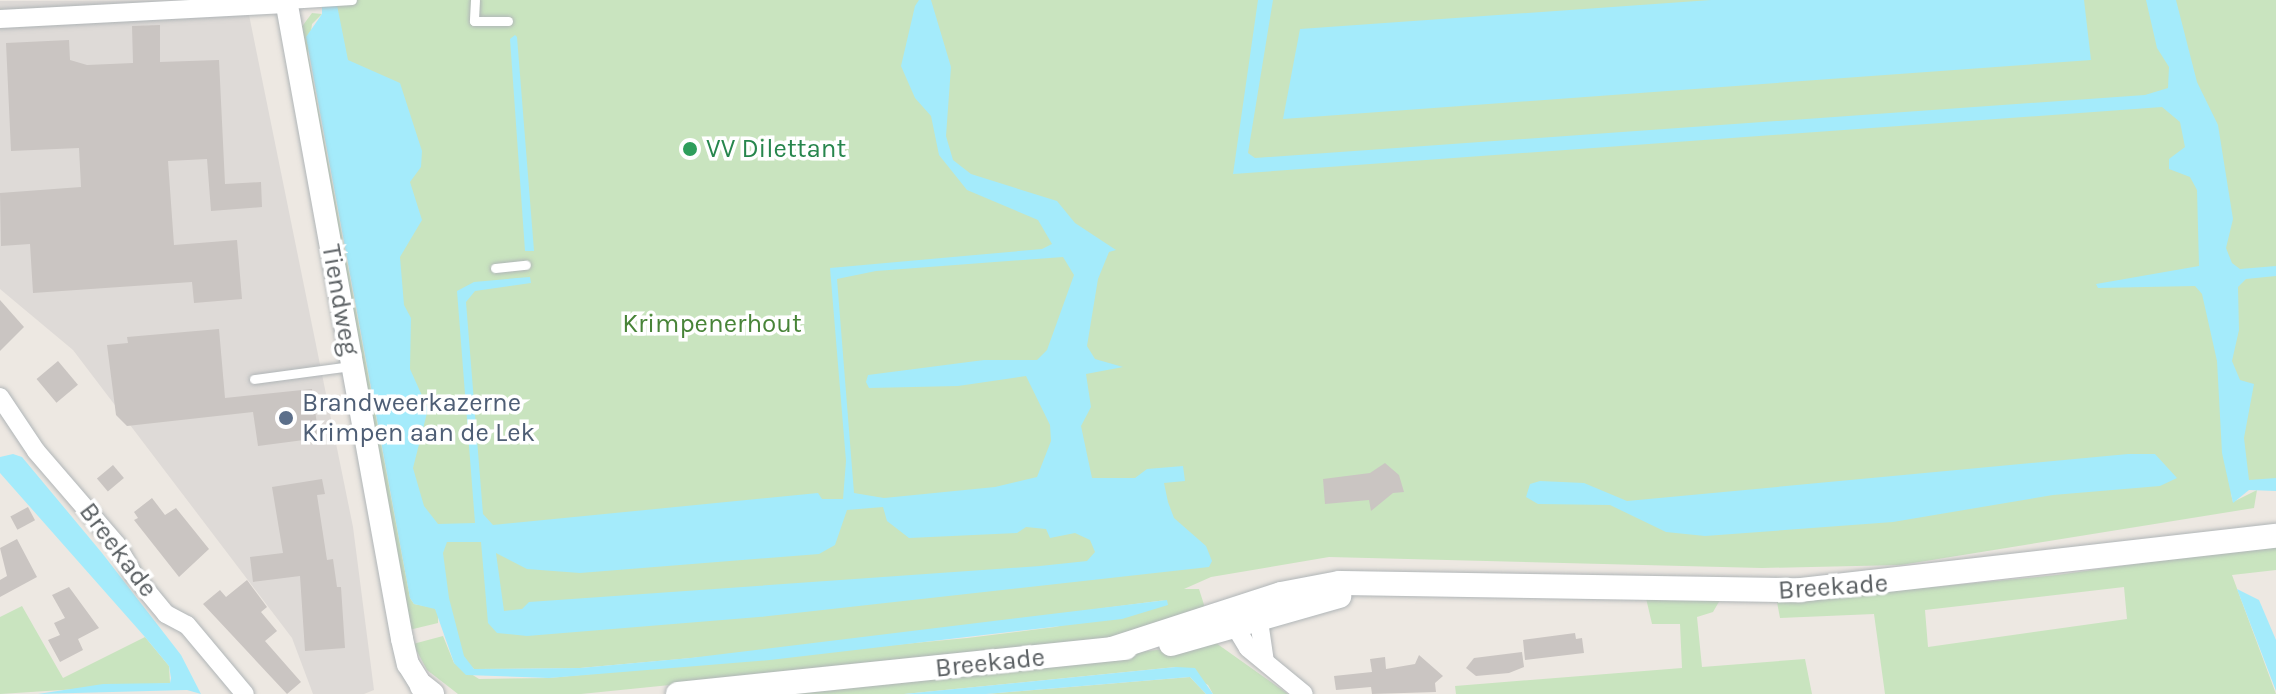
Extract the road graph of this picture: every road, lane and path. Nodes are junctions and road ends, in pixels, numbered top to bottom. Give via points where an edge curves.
1 (352, 0) edge
2 (475, 0) edge
3 (339, 1) edge
4 (286, 2) edge
5 (0, 19) edge
6 (508, 21) dead end
7 (526, 265) dead end
8 (495, 268) dead end
9 (344, 368) junction
10 (254, 379) dead end
11 (0, 397) edge
12 (2255, 538) edge
13 (1245, 616) junction
14 (422, 691) edge
15 (245, 694) edge
16 (678, 694) edge
17 (1304, 694) edge

1 - 3 lane
2 - 6 lane via 474,21
3 - 4 lane
4 - 5 street
4 - 9 street, Tiendweg
7 - 8 lane
9 - 10 lane
9 - 14 street, Tiendweg via 363,424 408,664
11 - 15 street, Breekade via 36,451 93,513 141,584 166,614 187,625
12 - 13 main road, Breekade via 2002,571 1800,590 1388,584
13 - 16 main road, Breekade via 1112,649
13 - 17 street via 1265,662

